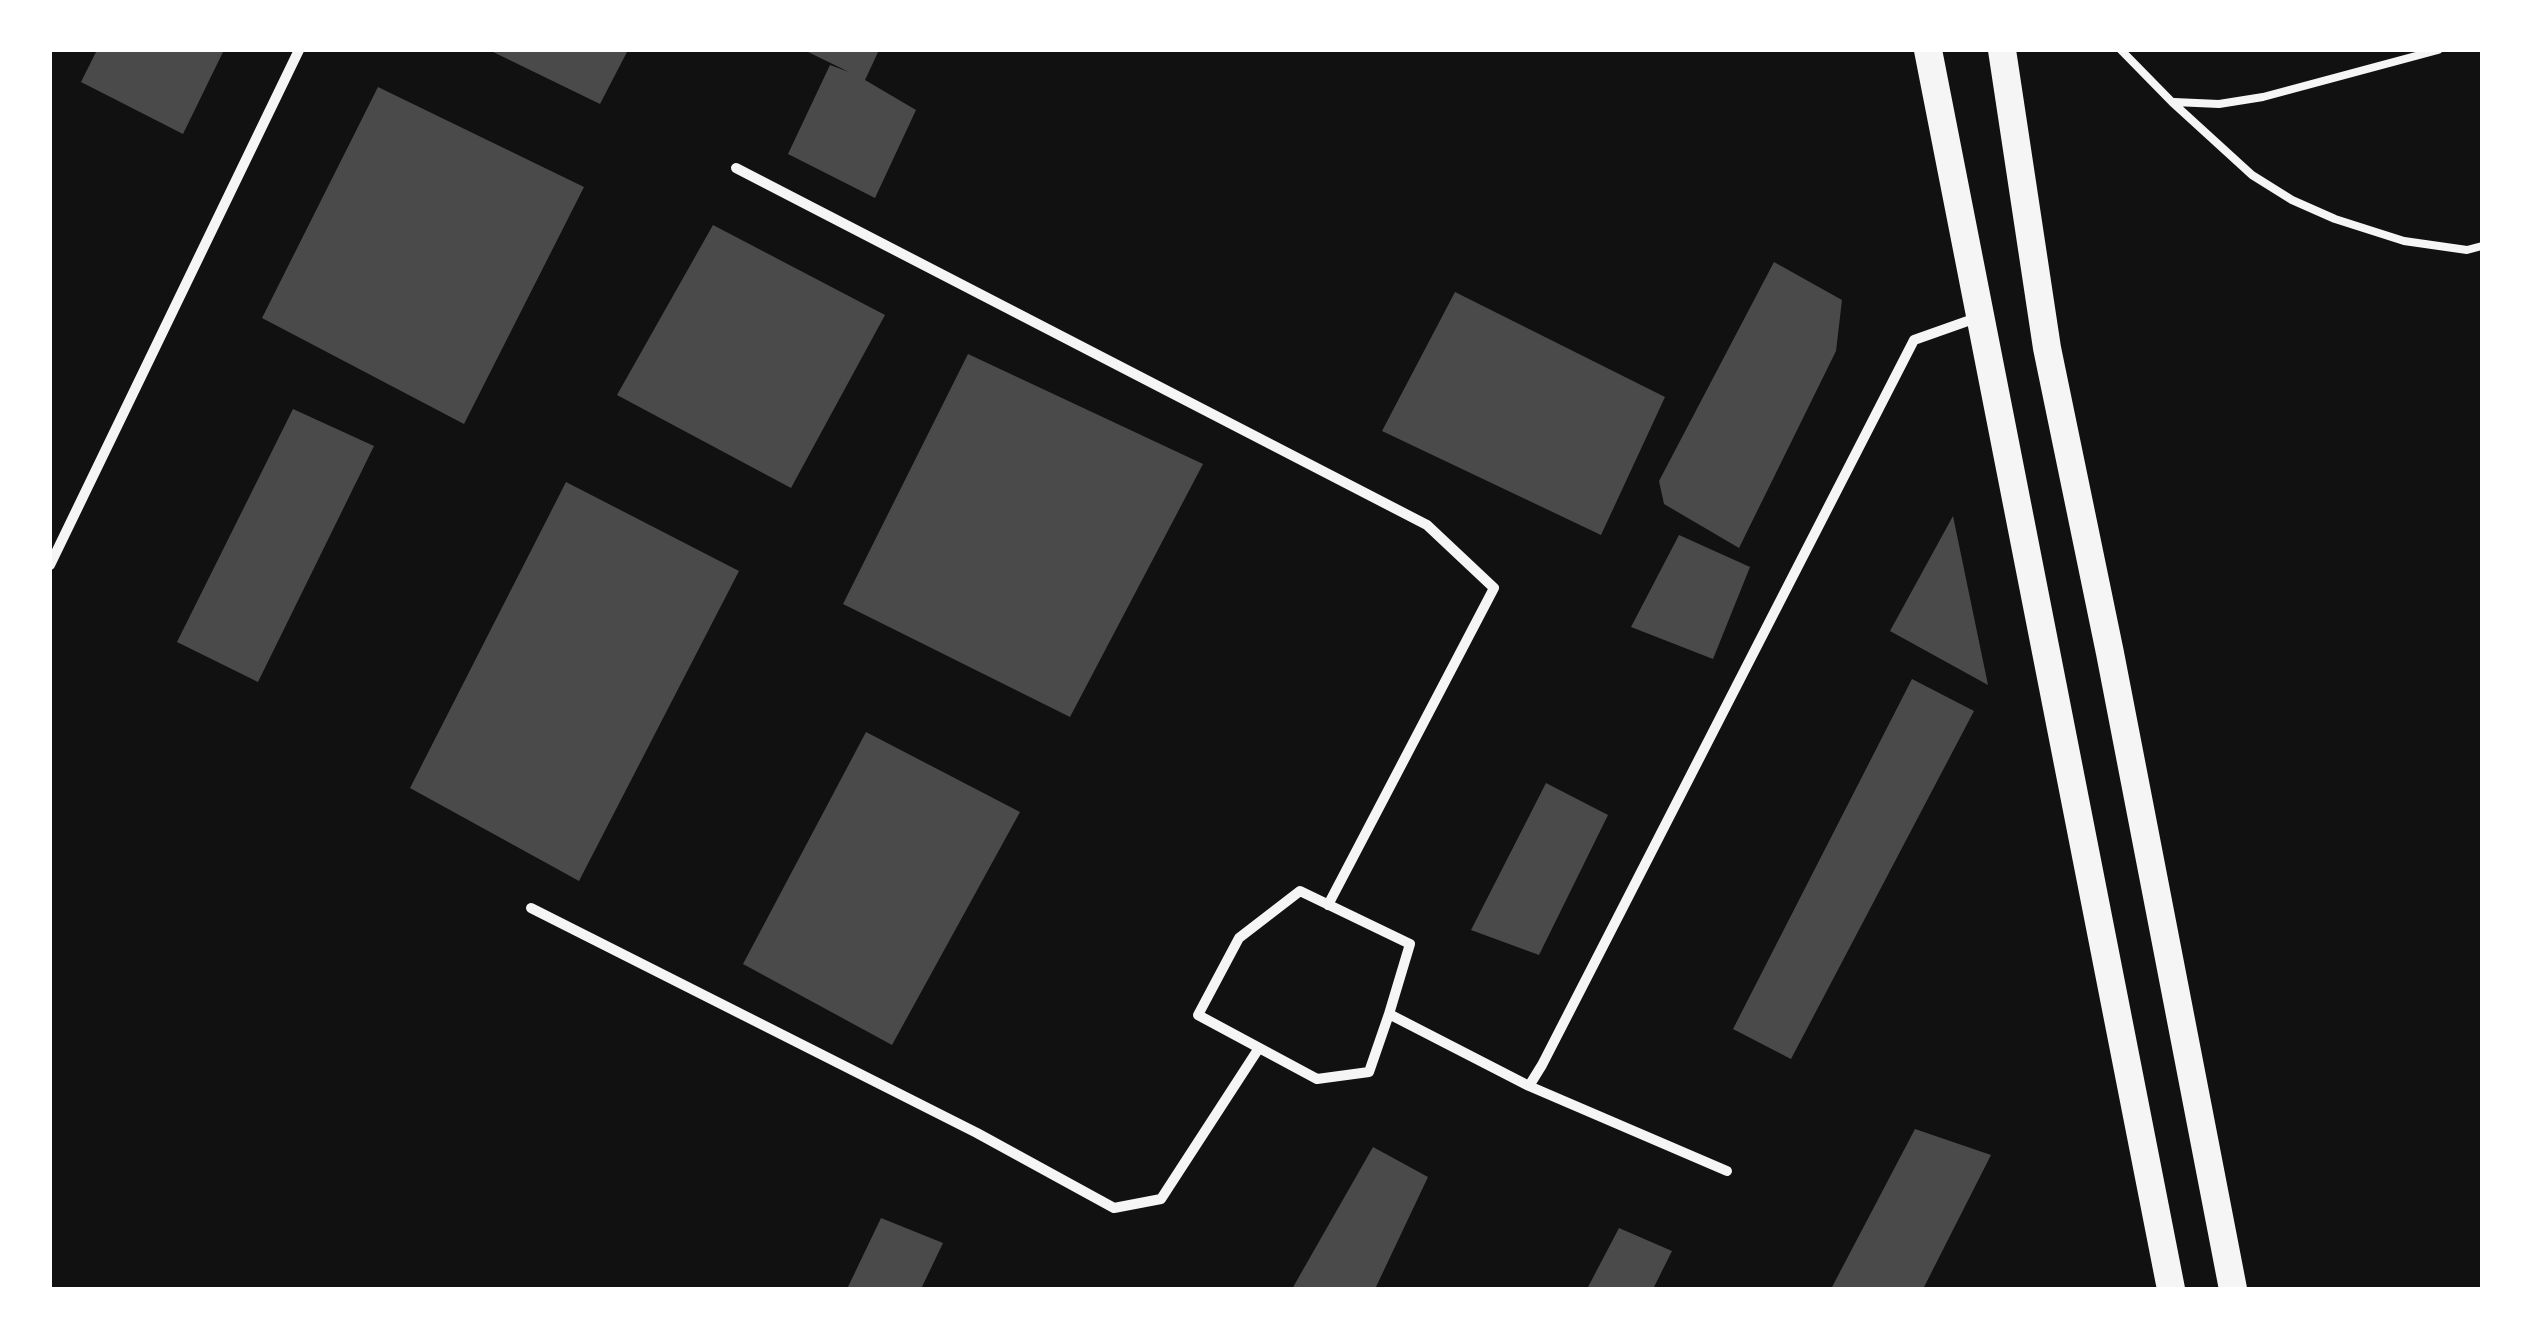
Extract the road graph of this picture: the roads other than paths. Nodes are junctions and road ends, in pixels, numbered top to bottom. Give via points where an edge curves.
1 (299, 50) edge
2 (1928, 50) edge
3 (2002, 50) edge
4 (2121, 50) edge
5 (2438, 50) edge
6 (2172, 102) junction
7 (736, 168) dead end
8 (2482, 246) edge
9 (1979, 317) junction
10 (50, 565) edge
11 (1328, 905) junction
12 (532, 908) dead end
13 (1388, 1014) junction
14 (1259, 1048) junction
15 (1529, 1086) junction
16 (1726, 1171) dead end
17 (2171, 1289) edge
18 (2233, 1289) edge

1 - 10 street
2 - 9 highway
3 - 18 highway via 2046,348
4 - 6 lane
5 - 6 lane via 2263,97
6 - 8 lane via 2252,176 2292,200 2404,241
7 - 11 street via 1427,525 1494,588
9 - 15 street via 1914,340
9 - 17 highway
11 - 13 street via 1410,944
11 - 14 street via 1300,891 1239,938 1198,1015
12 - 14 street via 1114,1208 1162,1199
13 - 14 street via 1369,1072 1317,1079
13 - 15 street
15 - 16 street

